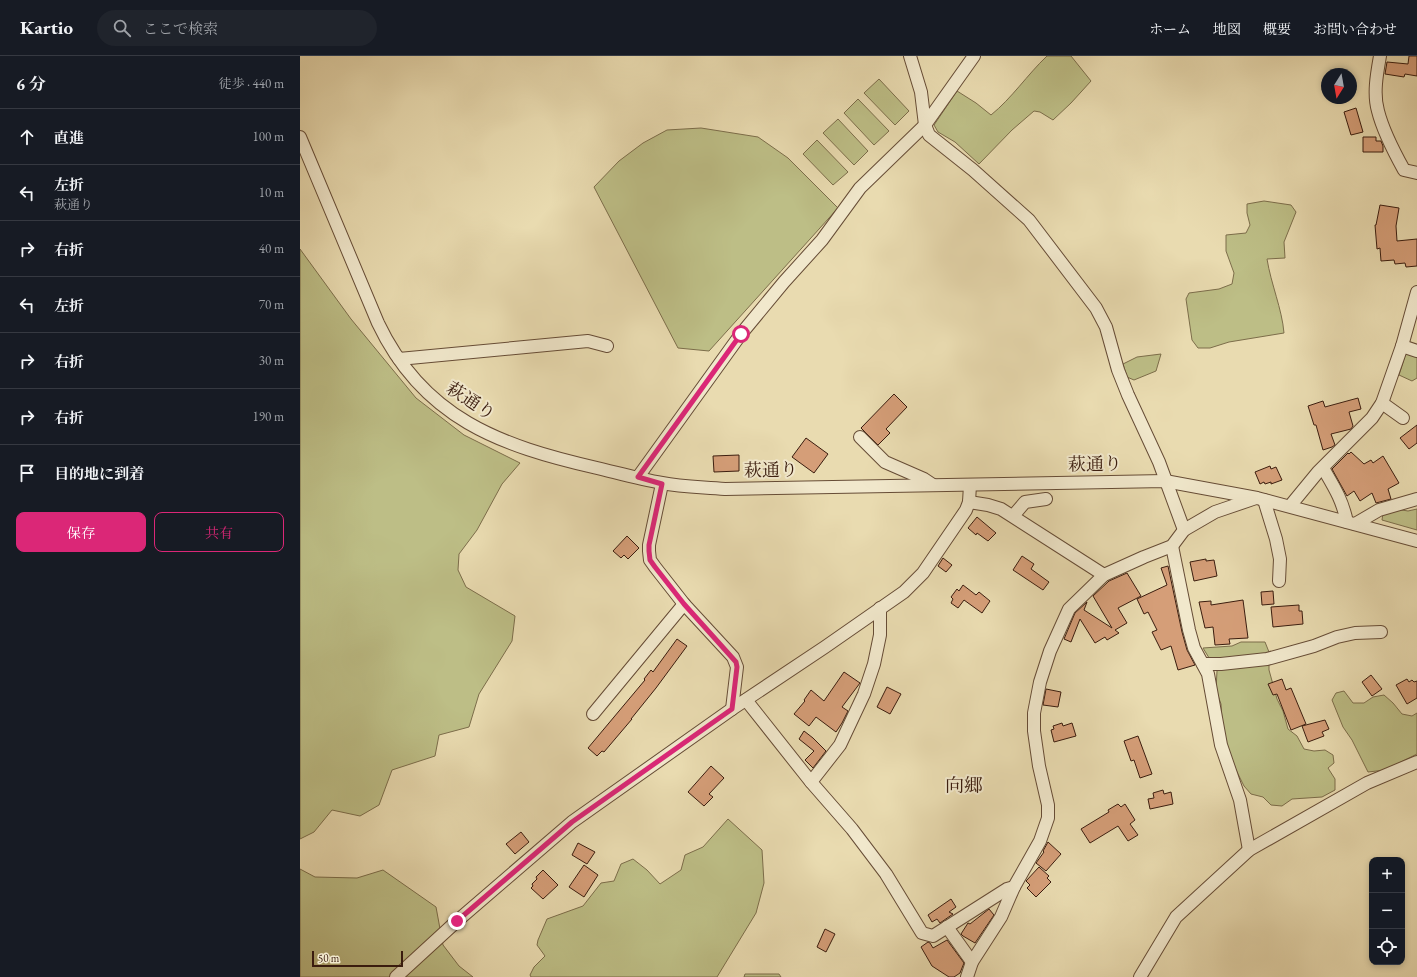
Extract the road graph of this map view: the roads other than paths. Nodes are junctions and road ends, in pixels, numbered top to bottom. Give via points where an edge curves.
1 (910, 56) edge
2 (974, 56) edge
3 (1380, 56) edge
4 (925, 125) junction
5 (300, 137) edge
6 (1417, 173) edge
7 (1417, 292) edge
8 (607, 346) dead end
9 (1402, 346) junction
10 (1417, 351) edge
11 (399, 360) junction
12 (1382, 403) junction
13 (1403, 418) dead end
14 (860, 437) dead end
15 (1323, 468) junction
16 (638, 477) junction
17 (1165, 481) junction
18 (662, 484) junction
19 (934, 485) junction
20 (970, 485) junction
21 (1046, 499) dead end
22 (1260, 499) junction
23 (1417, 499) edge
24 (969, 502) junction
25 (1290, 506) junction
26 (1013, 516) junction
27 (1351, 523) junction
28 (1184, 530) junction
29 (1417, 541) edge
30 (1172, 546) junction
31 (1104, 575) junction
32 (1279, 581) dead end
33 (684, 604) junction
34 (880, 608) junction
35 (1381, 632) dead end
36 (1203, 664) junction
37 (746, 700) junction
38 (732, 709) junction
39 (593, 714) dead end
40 (1417, 762) edge
41 (811, 782) junction
42 (1249, 850) junction
43 (1014, 887) junction
44 (947, 927) junction
45 (972, 962) junction
46 (396, 977) edge
47 (967, 977) edge
48 (1140, 977) edge

1 - 4 street via 921,92
2 - 4 street
3 - 6 street via 1376,91 1378,111 1404,170
4 - 16 street via 860,188 822,240 741,334
4 - 17 street via 929,135 1029,220 1096,308 1106,327 1118,370
5 - 11 street, 萩通り via 378,323
7 - 9 street
8 - 11 street via 588,341
9 - 10 street
9 - 12 street
11 - 16 street, 萩通り via 416,382 437,402 486,434 519,447 579,464
12 - 13 street
12 - 15 street via 1372,418
14 - 19 street via 885,462 924,478
15 - 25 street
15 - 27 street
16 - 18 street, 萩通り
17 - 20 street, 萩通り
17 - 22 street, 萩通り
17 - 28 street
18 - 19 street, 萩通り via 725,489
18 - 33 street via 649,545 650,560
19 - 20 street, 萩通り
20 - 24 street
21 - 26 street via 1025,502
22 - 25 street, 萩通り
22 - 28 street via 1215,512
22 - 32 street via 1276,539 1280,559
23 - 27 street via 1379,510
24 - 26 street via 988,505
24 - 34 street via 923,573 904,592
25 - 27 street, 萩通り
26 - 31 street
27 - 29 street, 萩通り
28 - 30 street
30 - 31 street
30 - 36 street via 1189,630 1194,648
31 - 43 street via 1069,609 1050,651 1040,682 1034,713 1034,731 1048,805 1048,818 1040,841
33 - 38 street via 736,662
33 - 39 street
34 - 37 street
34 - 41 street via 880,635 864,694 840,745
35 - 36 street via 1337,636 1314,646 1267,659
36 - 42 street via 1208,674 1221,745 1240,800
37 - 38 street
37 - 41 street
38 - 46 street via 572,822
40 - 42 street via 1367,783
41 - 44 street via 852,828 886,874 922,933 933,936
42 - 48 street via 1176,916
43 - 44 street
43 - 45 street via 1002,917
44 - 45 street
45 - 47 street

